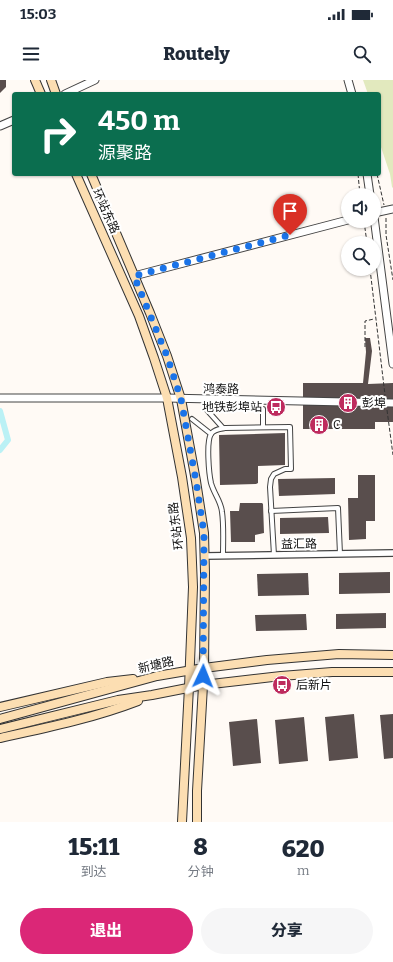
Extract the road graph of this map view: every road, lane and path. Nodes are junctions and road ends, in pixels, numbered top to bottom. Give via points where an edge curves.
1 (35, 80) edge
2 (50, 80) edge
3 (94, 80) edge
4 (348, 80) edge
5 (40, 92) edge
6 (55, 92) edge
7 (69, 92) edge
8 (351, 92) edge
9 (12, 121) edge
10 (0, 126) edge
11 (77, 176) edge
12 (91, 176) edge
13 (358, 176) edge
14 (367, 176) edge
15 (378, 176) edge
16 (359, 188) edge
17 (369, 188) edge
18 (393, 209) edge
19 (385, 211) junction
20 (381, 212) edge
21 (341, 222) edge
22 (375, 228) edge
23 (134, 276) junction
24 (371, 276) edge
25 (393, 280) edge
26 (374, 319) dead end
27 (365, 347) dead end
28 (393, 364) edge
29 (0, 398) edge
30 (167, 398) junction
31 (181, 399) junction
32 (390, 403) edge
33 (206, 409) dead end
34 (263, 409) dead end
35 (192, 419) dead end
36 (312, 426) dead end
37 (263, 427) junction
38 (324, 427) dead end
39 (223, 428) junction
40 (211, 434) junction
41 (393, 455) edge
42 (271, 511) junction
43 (393, 553) edge
44 (340, 554) junction
45 (274, 555) junction
46 (205, 556) junction
47 (223, 556) junction
48 (393, 655) edge
49 (204, 668) junction
50 (190, 670) junction
51 (393, 672) edge
52 (157, 676) junction
53 (203, 685) junction
54 (189, 687) junction
55 (152, 695) junction
56 (0, 707) edge
57 (0, 719) edge
58 (0, 729) edge
59 (0, 738) edge
60 (182, 822) edge
61 (197, 822) edge

1 - 5 main road
2 - 6 main road
3 - 7 street
4 - 8 street
9 - 10 street
11 - 30 main road, 环站东路 via 139,316
12 - 23 main road, 环站东路
13 - 16 path
14 - 17 street
15 - 19 path
18 - 19 street
19 - 20 street
19 - 25 path
21 - 23 street
22 - 28 street
23 - 31 main road, 环站东路 via 167,356
24 - 32 path
26 - 27 path via 365,321
29 - 30 street, 鸿泰路
30 - 31 street, 鸿泰路
30 - 50 main road, 环站东路 via 192,538
31 - 32 street, 鸿泰路
31 - 46 main road, 环站东路 via 204,533
32 - 41 path
33 - 39 street
34 - 37 street
35 - 40 street
36 - 38 path
37 - 39 street
37 - 42 street via 290,427 291,469 274,474 271,479
39 - 40 street
40 - 47 street via 211,481 222,512
42 - 44 street via 338,508
42 - 45 street
43 - 44 street, 益汇路
44 - 45 street, 益汇路
45 - 47 street, 益汇路
46 - 47 street, 益汇路
46 - 49 main road, 环站东路
48 - 49 main road, 新塘路 via 339,654
49 - 50 main road, 新塘路
49 - 53 main road, 环站东路
50 - 52 main road, 新塘路
50 - 54 main road, 环站东路
51 - 53 main road via 332,672
52 - 56 main road via 107,682
52 - 57 main road, 新塘路
53 - 54 main road
53 - 61 main road, 环站东路
54 - 55 main road
54 - 60 main road, 环站东路
55 - 58 main road via 118,700
55 - 59 main road via 117,709

